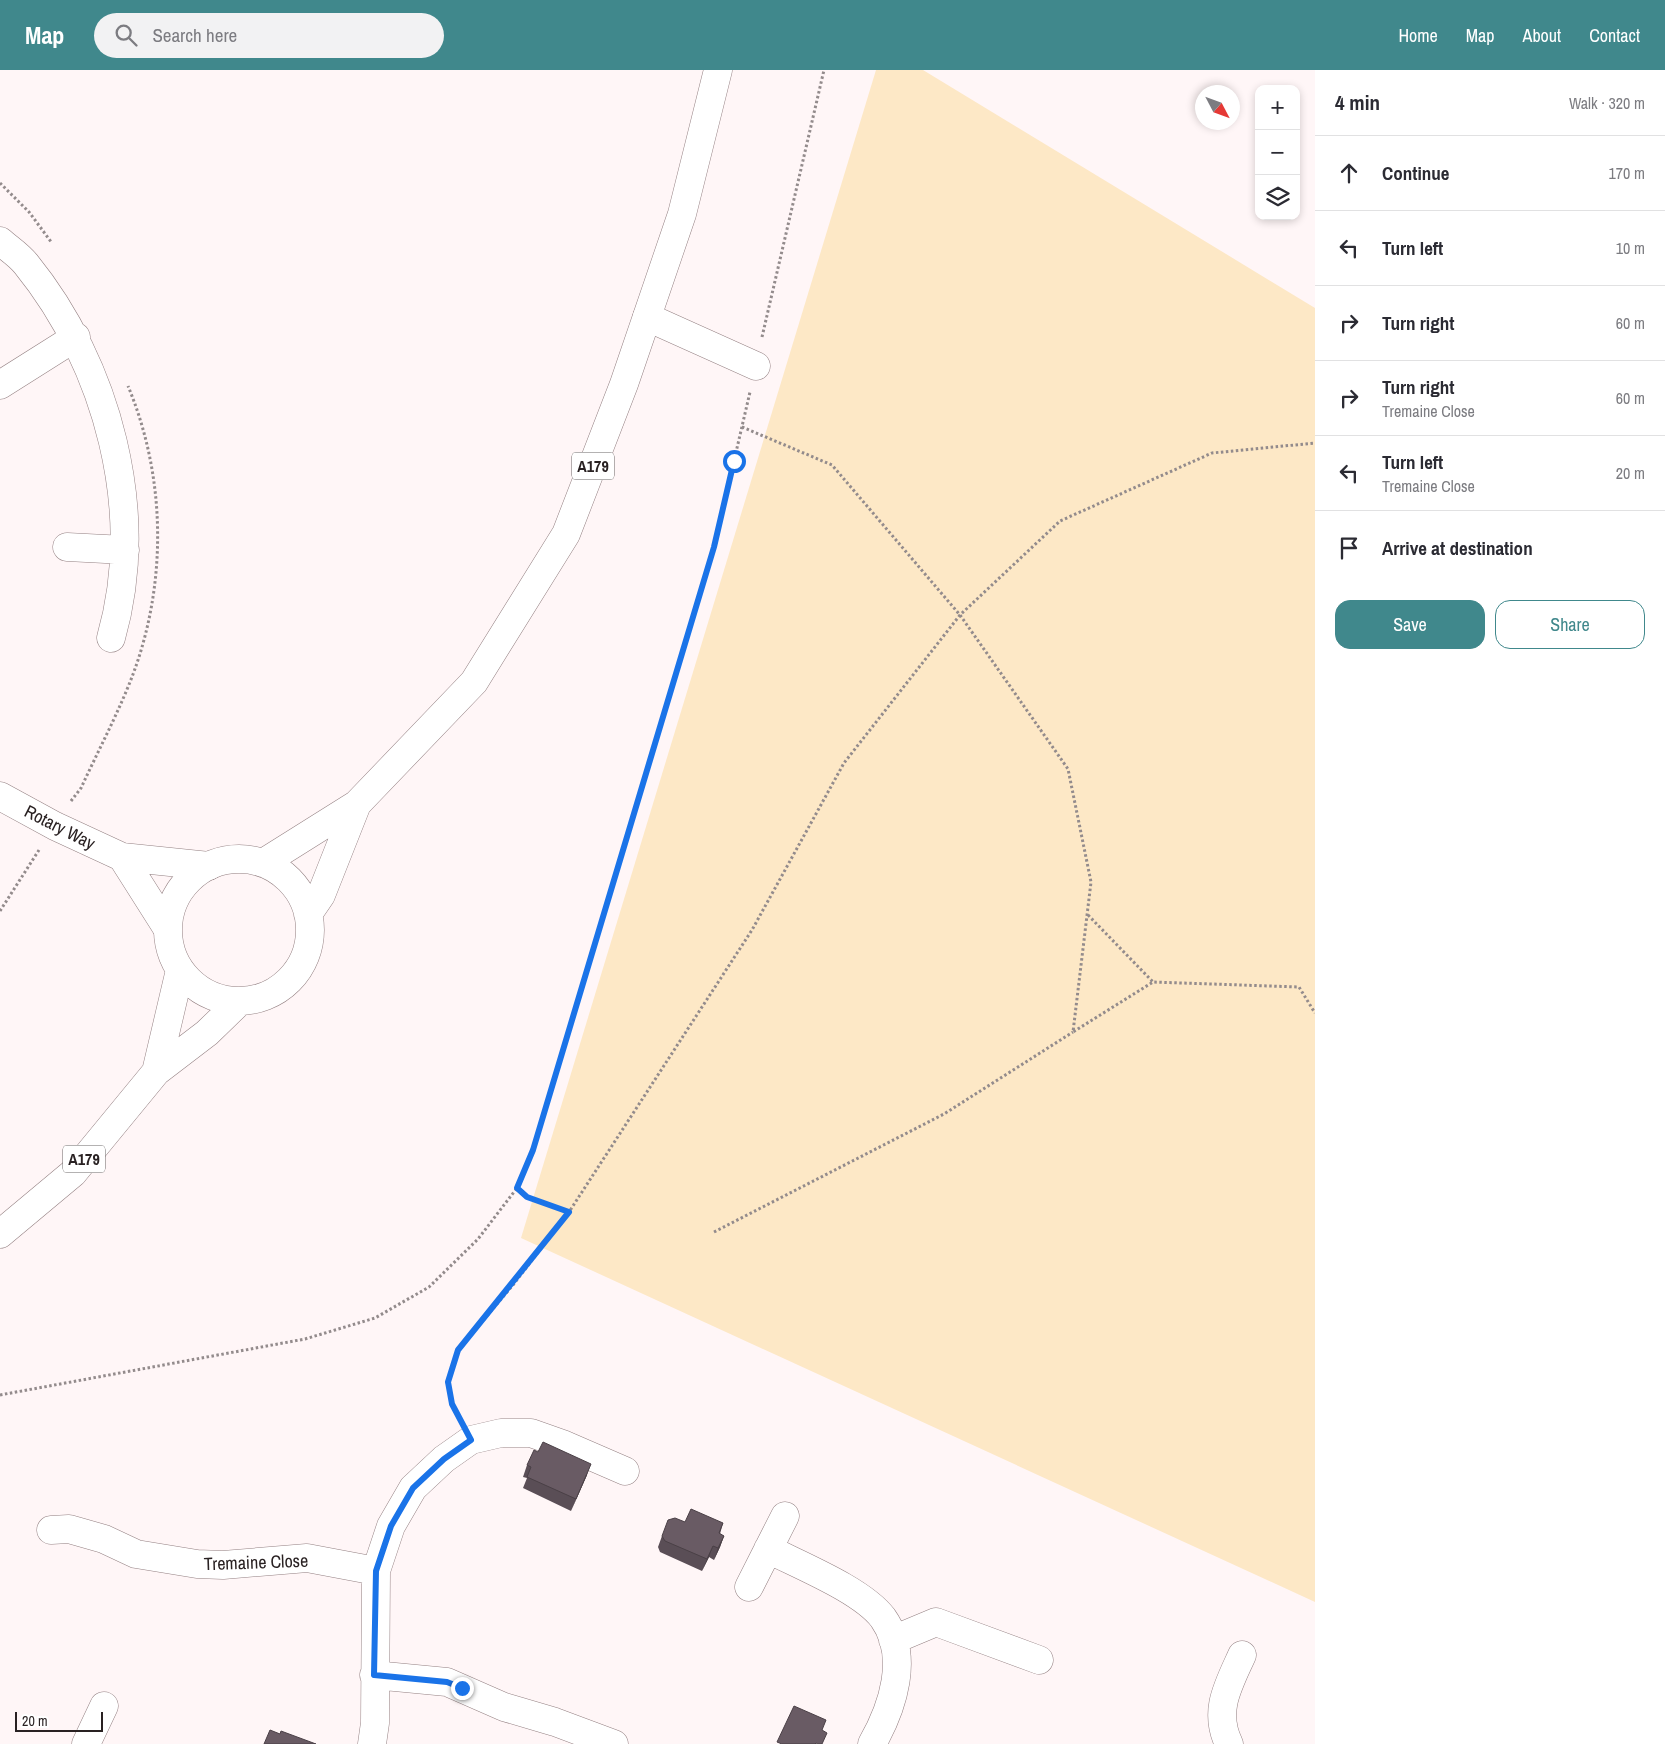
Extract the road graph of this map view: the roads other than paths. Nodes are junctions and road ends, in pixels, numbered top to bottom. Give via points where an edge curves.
1 (718, 70) edge
2 (0, 241) edge
3 (647, 317) junction
4 (76, 337) junction
5 (756, 366) road end
6 (0, 385) edge
7 (67, 547) dead end
8 (125, 550) junction
9 (111, 638) dead end
10 (0, 796) edge
11 (358, 804) junction
12 (122, 857) junction
13 (263, 863) junction
14 (209, 866) junction
15 (308, 914) junction
16 (168, 928) junction
17 (180, 970) junction
18 (239, 1002) junction
19 (156, 1072) junction
20 (0, 1234) edge
21 (625, 1471) dead end
22 (785, 1516) dead end
23 (51, 1530) dead end
24 (768, 1549) junction
25 (376, 1571) junction
26 (749, 1587) dead end
27 (893, 1640) junction
28 (1242, 1655) dead end
29 (1039, 1660) dead end
30 (374, 1675) junction
31 (104, 1706) dead end
32 (86, 1744) edge
33 (372, 1744) edge
34 (614, 1744) edge
35 (872, 1744) edge
36 (1229, 1744) edge

1 - 3 main road, A179 via 682,214
2 - 4 main road via 25,262
3 - 5 main road
3 - 11 main road, A179 via 566,534 474,682
4 - 6 main road
4 - 8 main road via 105,411 116,457
7 - 8 main road
8 - 9 main road via 119,612
10 - 12 main road, Rotary Way
11 - 13 main road
11 - 15 main road via 321,895
12 - 14 main road, Rotary Way
12 - 16 main road
13 - 14 main road via 241,859
13 - 15 main road via 292,883 304,900
14 - 16 main road via 183,887 172,906
15 - 18 main road via 305,956 295,974 279,989 260,998
16 - 17 main road via 170,950
17 - 18 main road via 196,987 216,998
17 - 19 main road
18 - 19 main road via 207,1033
19 - 20 main road, A179 via 73,1173
21 - 25 main road via 531,1433 501,1433 471,1440 444,1459 413,1488 391,1526
22 - 24 main road
23 - 25 main road, Tremaine Close via 69,1529 104,1539 136,1554 197,1564 307,1558
24 - 26 main road
24 - 27 main road via 853,1594 882,1617
25 - 30 main road
27 - 29 main road via 936,1622
27 - 35 main road via 899,1659 897,1676
28 - 36 main road via 1223,1696 1222,1729
30 - 33 main road
30 - 34 main road via 447,1682 504,1706
31 - 32 main road

